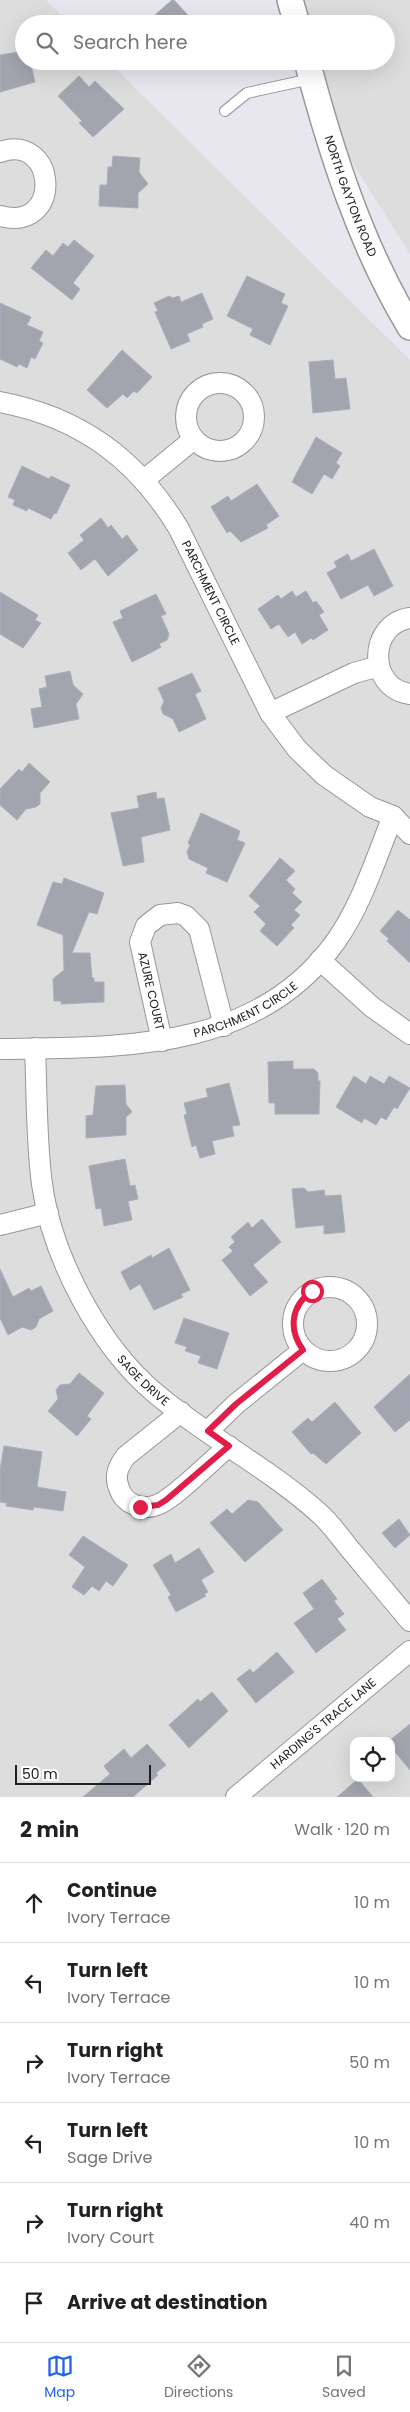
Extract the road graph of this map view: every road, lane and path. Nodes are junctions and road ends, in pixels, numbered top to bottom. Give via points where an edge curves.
1 (290, 0) edge
2 (294, 15) edge
3 (309, 70) edge
4 (225, 112) dead end
5 (0, 152) edge
6 (0, 216) edge
7 (410, 327) edge
8 (0, 402) edge
9 (194, 439) dead end
10 (144, 480) junction
11 (410, 618) edge
12 (379, 666) junction
13 (410, 694) edge
14 (270, 713) junction
15 (402, 816) edge
16 (410, 834) edge
17 (320, 960) junction
18 (224, 1026) junction
19 (410, 1034) edge
20 (162, 1041) junction
21 (35, 1048) junction
22 (0, 1049) edge
23 (48, 1213) junction
24 (0, 1225) edge
25 (303, 1350) dead end
26 (181, 1412) junction
27 (208, 1431) junction
28 (229, 1446) junction
29 (410, 1621) edge
30 (410, 1651) edge
31 (236, 1797) edge

1 - 2 street
3 - 4 lane via 247,93
3 - 7 street, NORTH GAYTON ROAD via 340,172 369,246
5 - 6 street via 16,150 34,157 47,182 46,192 36,209 19,218
8 - 10 street, PARCHMENT CIRCLE via 27,407 60,419 93,436
9 - 10 street
10 - 14 street, PARCHMENT CIRCLE via 164,503 179,529
11 - 12 street via 397,622 383,637 379,646
12 - 13 street via 389,683
12 - 14 street via 354,673
14 - 15 street, PARCHMENT CIRCLE via 297,749 324,775 370,807
15 - 16 street, PARCHMENT CIRCLE
15 - 17 street, PARCHMENT CIRCLE via 336,940
17 - 18 street, PARCHMENT CIRCLE via 309,974 277,999
17 - 19 street via 372,1007
18 - 20 street, PARCHMENT CIRCLE
18 - 20 street, AZURE COURT via 199,929 178,913 160,915 146,926 140,942
20 - 21 street, PARCHMENT CIRCLE
21 - 22 street, PARCHMENT CIRCLE
21 - 23 street, SAGE DRIVE via 42,1184
23 - 24 street
23 - 26 street, SAGE DRIVE via 60,1254 87,1310 106,1338 155,1393
25 - 27 street
26 - 27 street, SAGE DRIVE
26 - 28 street via 120,1464 117,1472 119,1490 132,1504 140,1507 158,1505
27 - 28 street, SAGE DRIVE
28 - 29 street, SAGE DRIVE via 322,1516
30 - 31 street, HARDING'S TRACE LANE

